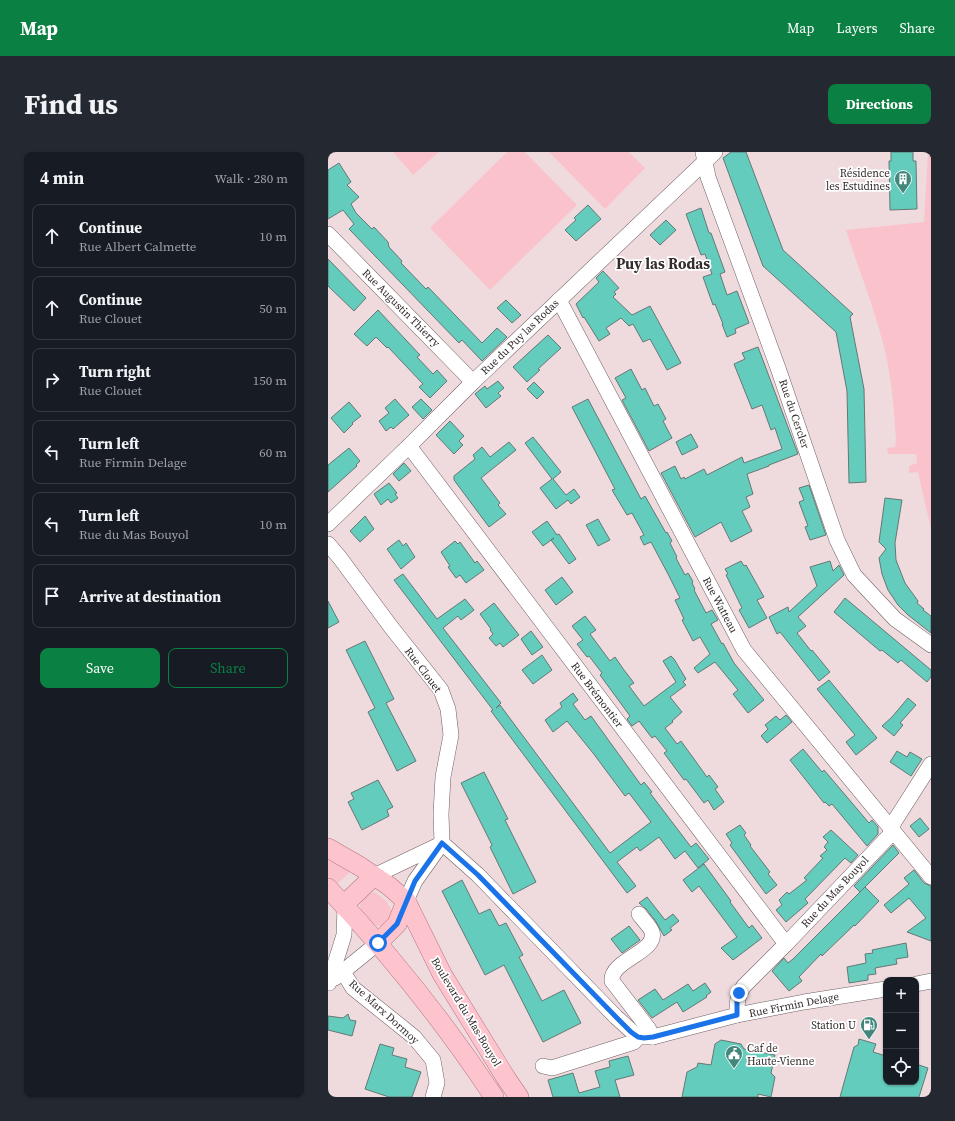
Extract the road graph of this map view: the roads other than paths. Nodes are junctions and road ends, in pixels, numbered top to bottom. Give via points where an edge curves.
1 (707, 155) edge
2 (328, 234) edge
3 (559, 300) junction
4 (473, 382) junction
5 (409, 446) junction
6 (328, 524) edge
7 (328, 544) edge
8 (931, 645) edge
9 (931, 764) edge
10 (892, 828) junction
11 (442, 843) junction
12 (328, 848) edge
13 (374, 876) junction
14 (931, 877) edge
15 (328, 888) edge
16 (406, 901) junction
17 (347, 903) junction
18 (639, 914) dead end
19 (378, 943) junction
20 (786, 944) junction
21 (342, 972) junction
22 (931, 981) edge
23 (328, 983) edge
24 (919, 983) edge
25 (883, 989) edge
26 (737, 1015) junction
27 (638, 1037) junction
28 (653, 1037) junction
29 (543, 1066) dead end
30 (433, 1097) edge
31 (494, 1097) edge
32 (519, 1097) edge

1 - 3 street, Rue du Puy las Rodas
1 - 8 street, Rue du Cercler via 708,177 778,368 837,540 854,575 895,619
2 - 4 street, Rue Augustin Thierry
3 - 4 street, Rue du Puy las Rodas
3 - 10 street, Rue Watteau via 744,650
4 - 5 street, Rue du Puy las Rodas
5 - 6 street, Rue du Puy las Rodas
5 - 20 street, Rue Brémontier
7 - 11 street, Rue Clouet via 441,690 448,709 451,735 443,786
9 - 10 street, Rue du Mas Bouyol
10 - 14 street, Rue Watteau
10 - 20 street, Rue du Mas Bouyol via 890,835
11 - 13 street
11 - 16 street via 415,881
11 - 27 street via 478,875
12 - 13 main road, Boulevard du Mas-Bouyol
13 - 16 main road, Boulevard du Mas-Bouyol
13 - 17 main road
15 - 17 main road, Boulevard du Mas-Bouyol
16 - 19 main road via 397,924
16 - 32 main road, Boulevard du Mas-Bouyol via 442,974
17 - 19 main road, Boulevard du Mas-Bouyol
17 - 23 street via 344,935
18 - 28 street via 652,931 650,942 618,968 613,974 612,981
19 - 21 street
19 - 31 main road, Boulevard du Mas-Bouyol via 464,1052
20 - 26 street, Rue du Mas Bouyol via 739,993
21 - 23 street
21 - 30 street, Rue Marx Dormoy via 353,988 414,1037 434,1060 438,1083
22 - 24 street
25 - 26 street, Rue Firmin Delage
26 - 28 street, Rue Firmin Delage
27 - 28 street, Rue Firmin Delage
27 - 29 street, Rue Firmin Delage via 626,1045 552,1068

